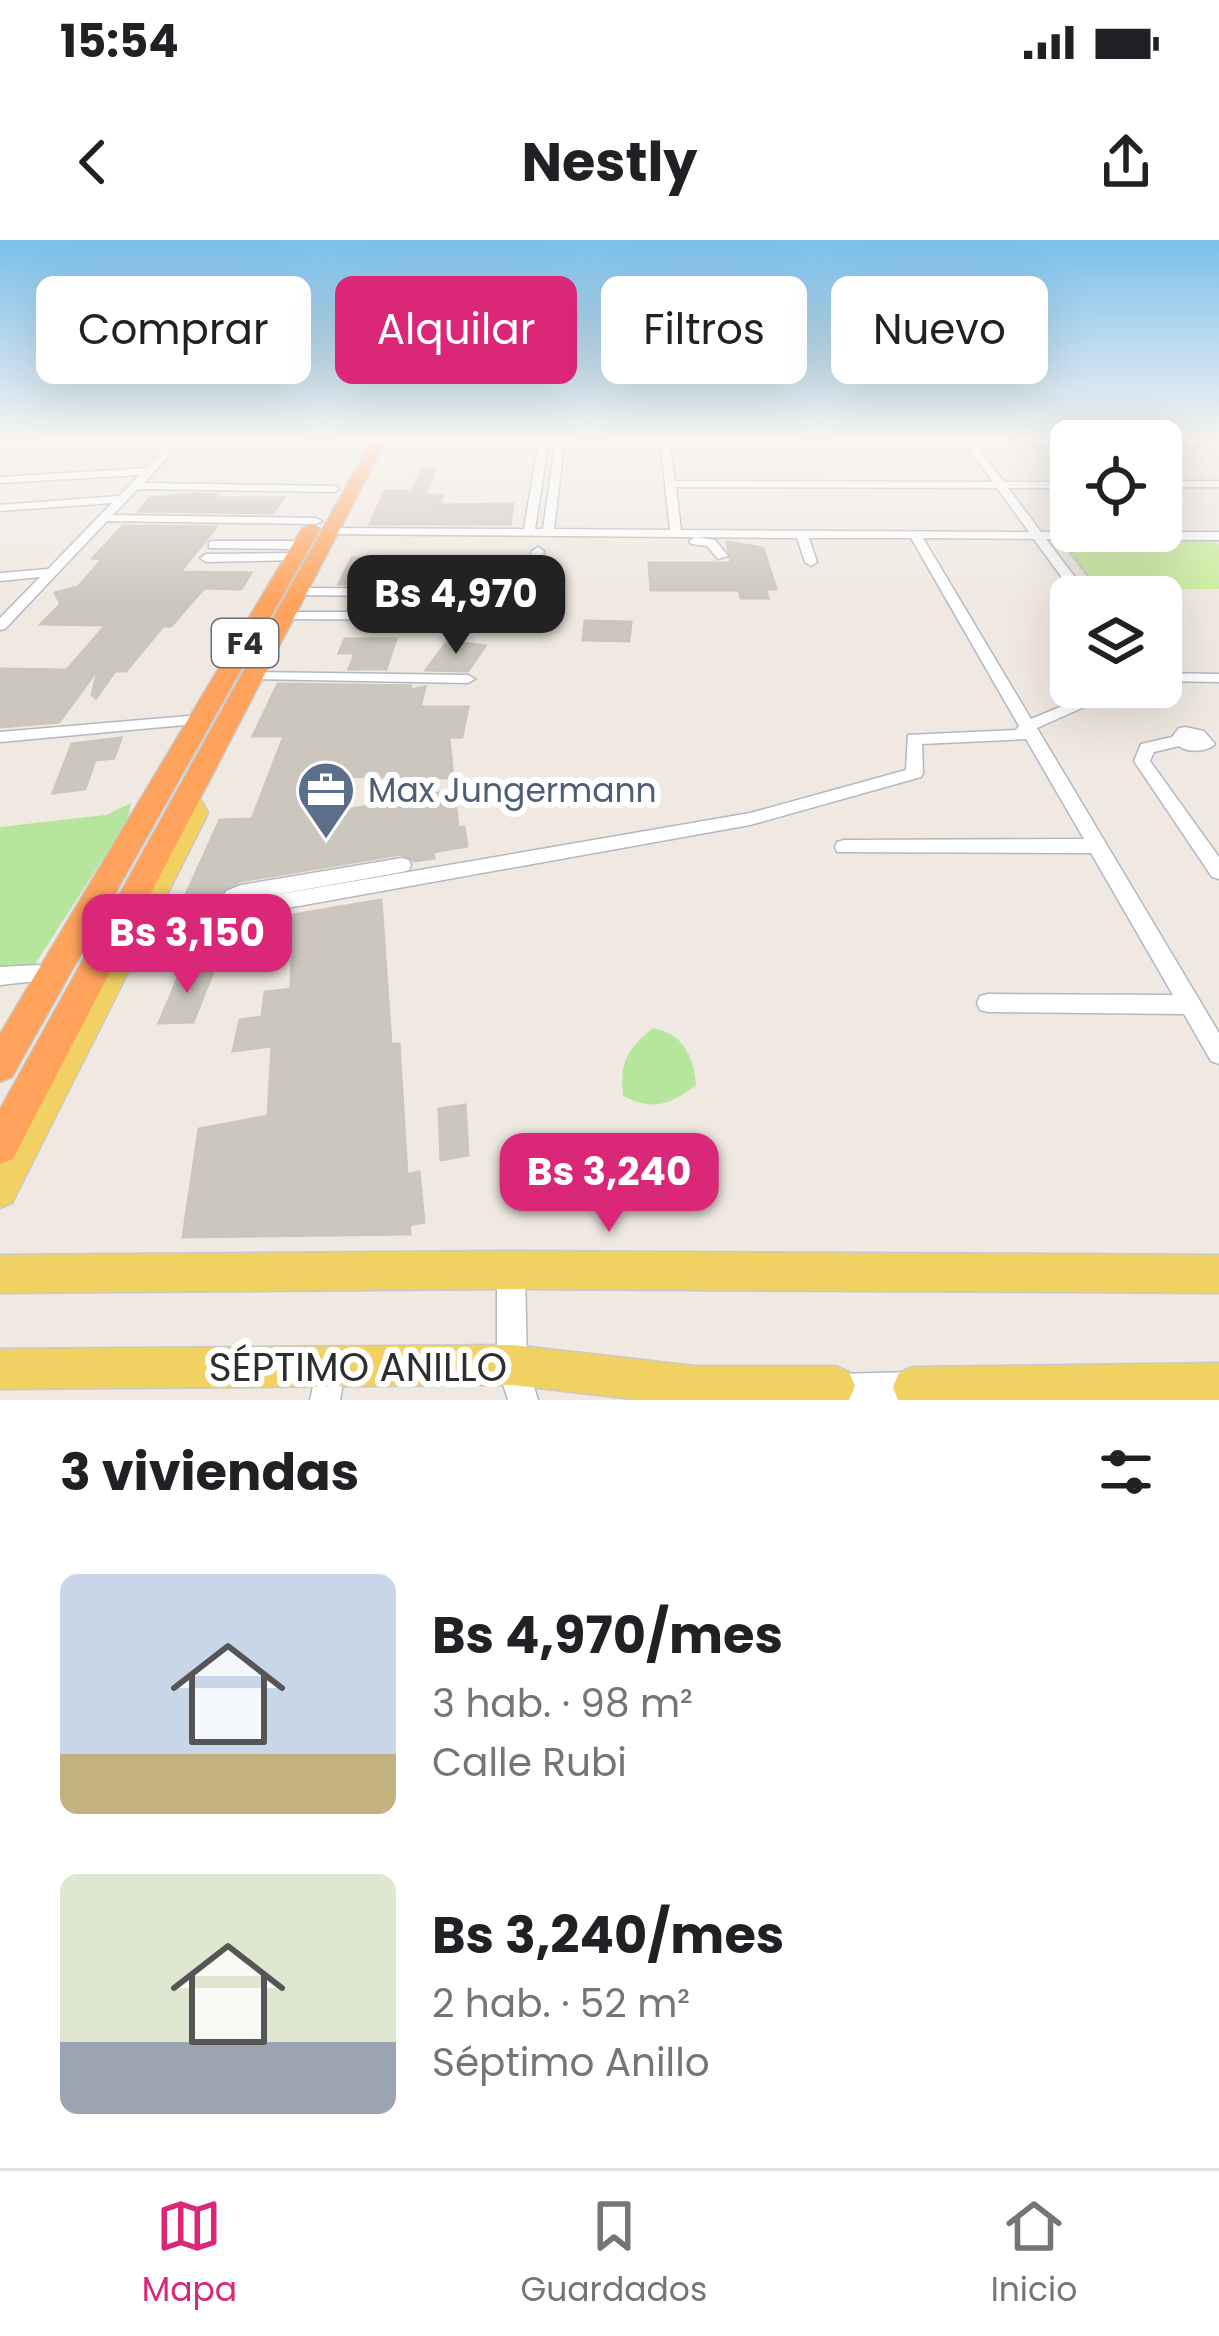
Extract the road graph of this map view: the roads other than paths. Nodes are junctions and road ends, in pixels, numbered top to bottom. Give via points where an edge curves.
1 (127, 496) edge
2 (332, 496) edge
3 (342, 496) edge
4 (535, 496) edge
5 (553, 496) edge
6 (673, 496) edge
7 (1011, 496) edge
8 (124, 499) junction
9 (0, 508) edge
10 (106, 518) junction
11 (322, 526) junction
12 (529, 533) junction
13 (548, 533) junction
14 (679, 534) junction
15 (802, 535) junction
16 (915, 535) junction
17 (1038, 536) junction
18 (1219, 536) edge
19 (538, 550) dead end
20 (209, 551) dead end
21 (298, 551) junction
22 (722, 556) dead end
23 (811, 562) dead end
24 (52, 572) junction
25 (448, 574) dead end
26 (1068, 576) edge
27 (0, 577) edge
28 (389, 591) junction
29 (412, 591) junction
30 (440, 591) junction
31 (472, 591) junction
32 (298, 592) junction
33 (285, 616) junction
34 (380, 616) junction
35 (404, 616) junction
36 (434, 616) junction
37 (464, 616) junction
38 (0, 626) edge
39 (253, 676) junction
40 (1182, 677) edge
41 (1219, 678) edge
42 (467, 679) dead end
43 (1071, 708) edge
44 (200, 720) junction
45 (1026, 727) junction
46 (0, 737) edge
47 (1181, 740) dead end
48 (172, 797) junction
49 (1095, 846) junction
50 (844, 847) dead end
51 (1216, 862) edge
52 (402, 865) dead end
53 (225, 913) junction
54 (137, 927) junction
55 (38, 974) junction
56 (0, 976) edge
57 (988, 1003) dead end
58 (1190, 1004) junction
59 (0, 1036) edge
60 (1219, 1054) edge
61 (0, 1066) edge
62 (0, 1146) edge
63 (0, 1191) edge
64 (0, 1252) edge
65 (511, 1270) junction
66 (17, 1274) edge
67 (1219, 1274) edge
68 (0, 1369) edge
69 (517, 1382) edge
70 (328, 1383) edge
71 (1219, 1383) edge
72 (836, 1393) edge
73 (914, 1394) edge

1 - 8 street
2 - 11 highway, F4
3 - 11 highway, F4
4 - 12 street
5 - 13 street
6 - 14 street
7 - 17 street
8 - 9 street
8 - 10 street
10 - 11 street
10 - 24 street
11 - 12 street
11 - 21 highway, F4
11 - 32 highway, F4
12 - 13 street
13 - 14 street
14 - 15 street
14 - 22 street via 711,543
15 - 16 street
15 - 23 street
16 - 17 street
16 - 45 street
17 - 18 street
17 - 26 street
19 - 25 street via 527,572
20 - 21 street
21 - 44 highway, F4
24 - 27 street
24 - 38 street
28 - 29 street
28 - 32 street
28 - 34 street
29 - 30 street
29 - 35 street
30 - 31 street
30 - 36 street
31 - 37 street
31 - 37 street via 497,592 494,613
32 - 33 highway, F4
33 - 34 street
33 - 39 highway, F4
34 - 35 street
35 - 36 street
36 - 37 street
39 - 42 street
39 - 48 highway, F4
40 - 41 street
43 - 45 street
44 - 46 street
44 - 48 highway, F4
45 - 49 street
45 - 53 street via 1022,734 914,739 915,773 750,819
47 - 51 street via 1147,748 1142,761
48 - 54 main road via 196,813
48 - 55 main road via 133,817
48 - 61 highway, F4
48 - 62 highway, F4
49 - 50 street
49 - 58 street
52 - 53 street via 241,892
53 - 54 street
54 - 63 main road
55 - 56 street
55 - 59 main road
57 - 58 street
58 - 60 street
64 - 66 main road
65 - 66 main road
65 - 67 main road
65 - 69 street
68 - 70 main road, SÉPTIMO ANILLO
69 - 70 main road, SÉPTIMO ANILLO
69 - 72 main road, SÉPTIMO ANILLO
71 - 73 main road, SÉPTIMO ANILLO
72 - 73 street, SÉPTIMO ANILLO

